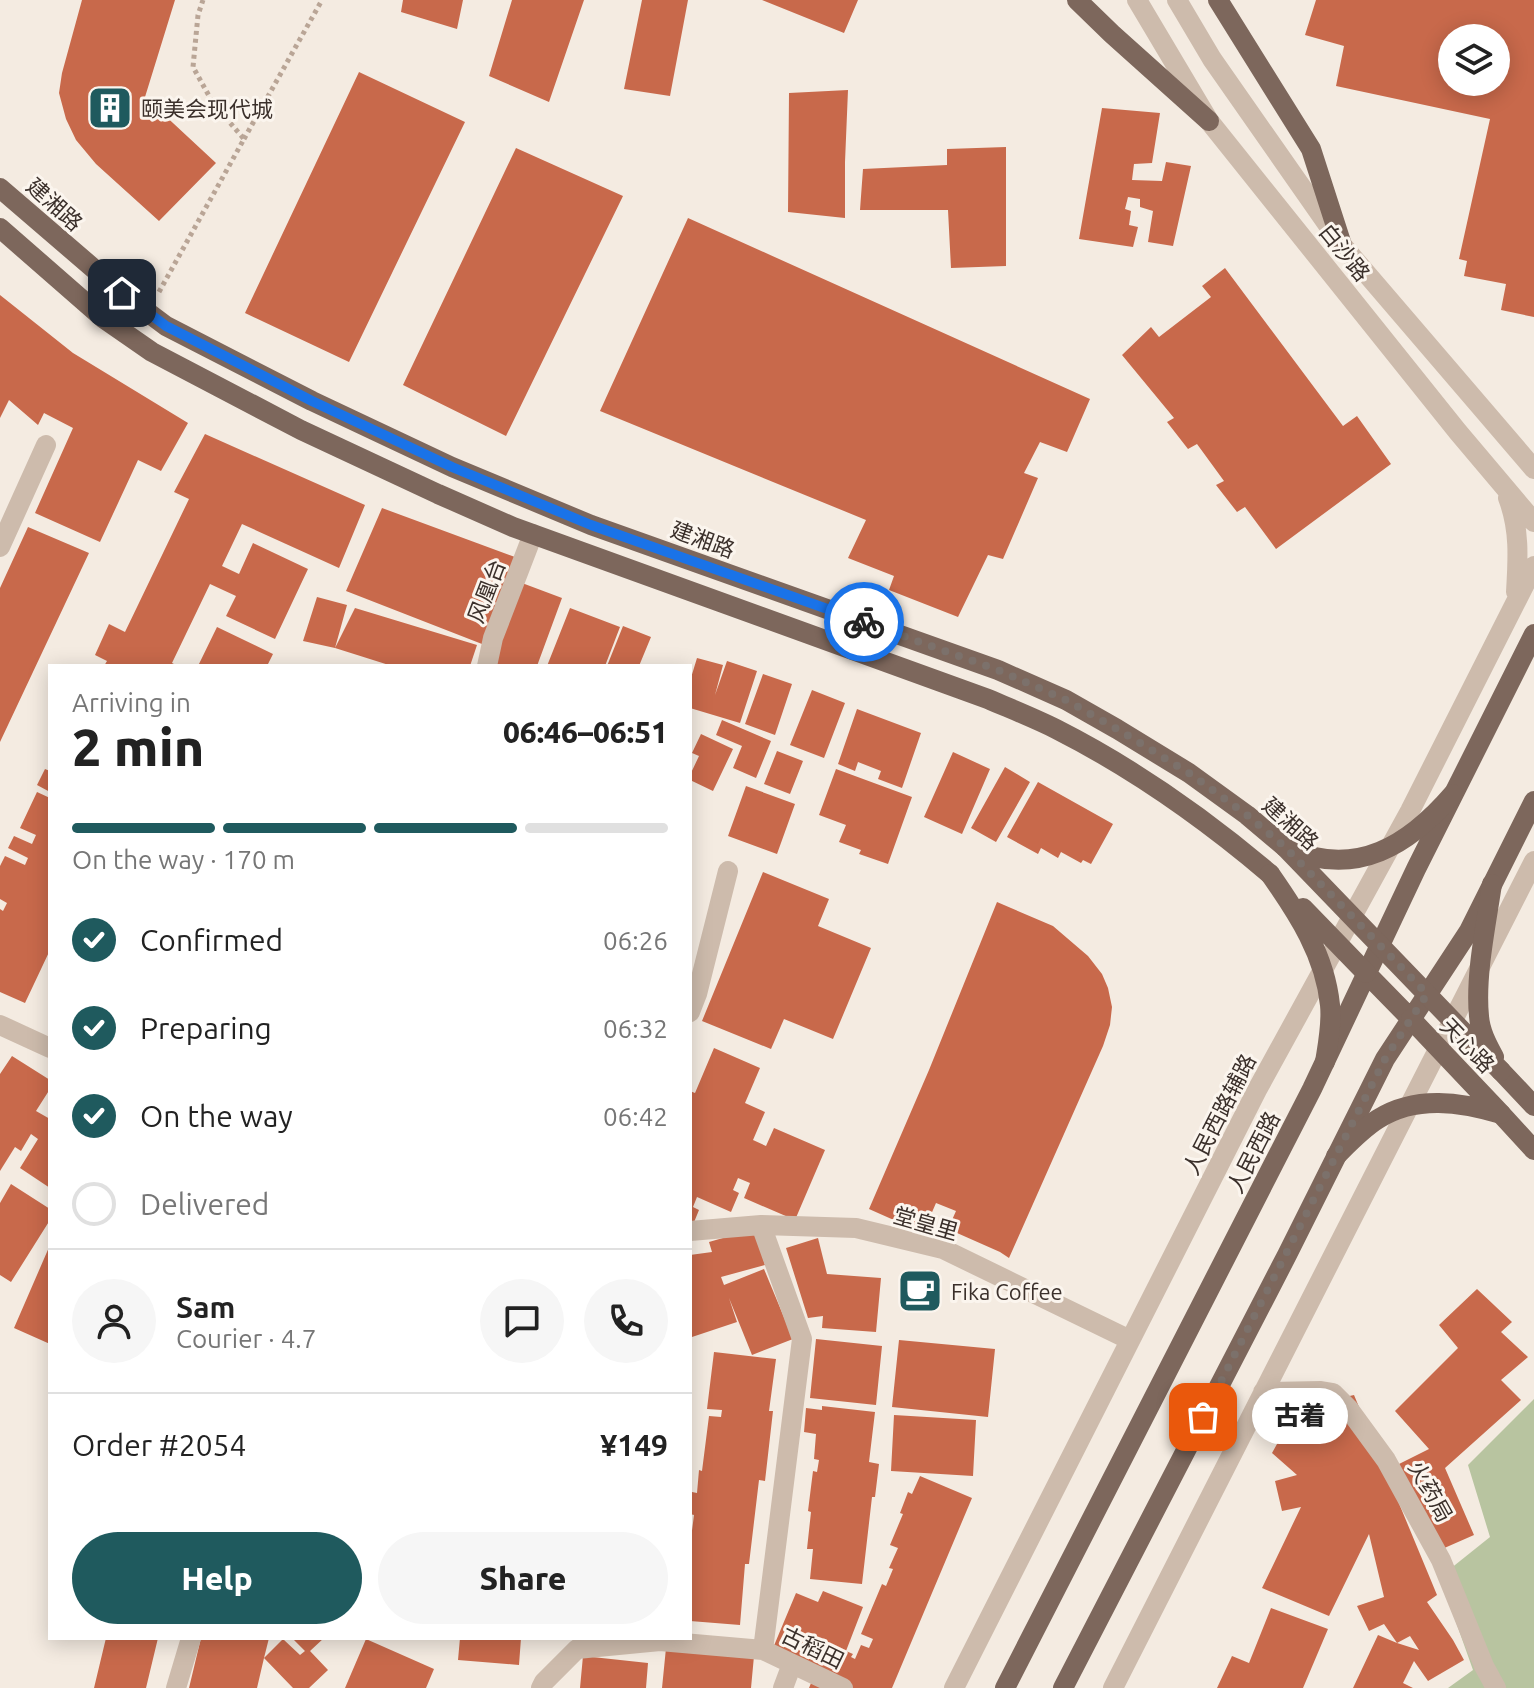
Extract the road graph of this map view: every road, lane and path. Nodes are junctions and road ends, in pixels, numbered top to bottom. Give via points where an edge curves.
1 (203, 0) edge
2 (322, 0) edge
3 (1077, 0) edge
4 (1137, 0) edge
5 (1177, 0) edge
6 (1218, 0) edge
7 (1209, 121) junction
8 (244, 139) junction
9 (0, 188) edge
10 (0, 228) edge
11 (1342, 245) junction
12 (147, 312) junction
13 (46, 445) dead end
14 (1534, 469) edge
15 (1504, 487) junction
16 (1534, 522) edge
17 (533, 534) junction
18 (0, 547) edge
19 (1534, 566) edge
20 (1514, 605) junction
21 (1534, 634) edge
22 (487, 664) edge
23 (1453, 794) junction
24 (1534, 801) edge
25 (1285, 847) junction
26 (1534, 861) edge
27 (728, 871) dead end
28 (1270, 874) junction
29 (1492, 884) junction
30 (1380, 945) junction
31 (1366, 973) junction
32 (1427, 994) junction
33 (692, 1007) edge
34 (1411, 1019) junction
35 (0, 1025) edge
36 (48, 1047) edge
37 (1325, 1062) junction
38 (1501, 1071) junction
39 (1534, 1106) edge
40 (1501, 1114) junction
41 (1534, 1150) edge
42 (1336, 1156) junction
43 (761, 1225) junction
44 (692, 1231) edge
45 (1130, 1340) junction
46 (1263, 1392) junction
47 (190, 1640) edge
48 (652, 1640) edge
49 (669, 1640) edge
50 (763, 1650) junction
51 (792, 1664) junction
52 (176, 1688) edge
53 (541, 1688) edge
54 (783, 1688) edge
55 (843, 1688) edge
56 (954, 1688) edge
57 (1005, 1688) edge
58 (1063, 1688) edge
59 (1113, 1688) edge
60 (1496, 1688) edge

1 - 8 path via 193,67 213,103
2 - 8 path
3 - 7 main road
4 - 7 street, 白沙路
5 - 11 street, 白沙路
6 - 11 main road via 1311,149
7 - 15 street, 白沙路
8 - 12 path
9 - 12 main road, 建湘路
10 - 17 main road via 103,318 152,352 301,430
11 - 14 street, 白沙路
12 - 25 main road, 建湘路 via 312,401 510,492 998,670 1066,700 1189,773
13 - 18 street
15 - 16 street, 白沙路
15 - 20 street via 1518,544
17 - 22 street, 风凰台
17 - 28 main road via 1055,728 1171,797
19 - 20 street, 人民西路辅路
20 - 45 street, 人民西路辅路
21 - 23 main road, 人民西路
23 - 25 main road, bridge via 1404,840 1369,855 1325,860
23 - 30 main road, 人民西路, bridge
24 - 29 main road
25 - 30 main road, 建湘路, bridge
26 - 46 street
27 - 33 street
28 - 31 main road, bridge
28 - 37 main road, bridge via 1309,934 1325,981 1330,1006
29 - 32 main road, bridge via 1469,931
29 - 38 main road, bridge via 1479,1017
30 - 31 main road, 人民西路
30 - 32 main road, 天心路, bridge
31 - 34 main road, 天心路
31 - 37 main road, 人民西路, bridge
32 - 34 main road
32 - 38 main road, 天心路, bridge
34 - 40 main road, 天心路, bridge
34 - 42 main road, bridge
35 - 36 street
37 - 57 main road, 人民西路
38 - 39 main road, 天心路
40 - 41 main road, 天心路
40 - 42 main road, bridge via 1462,1104 1421,1104 1379,1118
42 - 58 main road
43 - 44 street, 堂皇里
43 - 45 street, 堂皇里 via 856,1228 943,1249
43 - 50 street via 802,1339
45 - 56 street, 人民西路辅路
46 - 59 street
46 - 60 street, 火药局 via 1333,1393 1348,1408 1386,1460 1441,1560
47 - 52 street
48 - 53 street, 古稻田 via 577,1649
49 - 50 street, 古稻田
50 - 51 street, 古稻田
51 - 54 street
51 - 55 street, 古稻田

